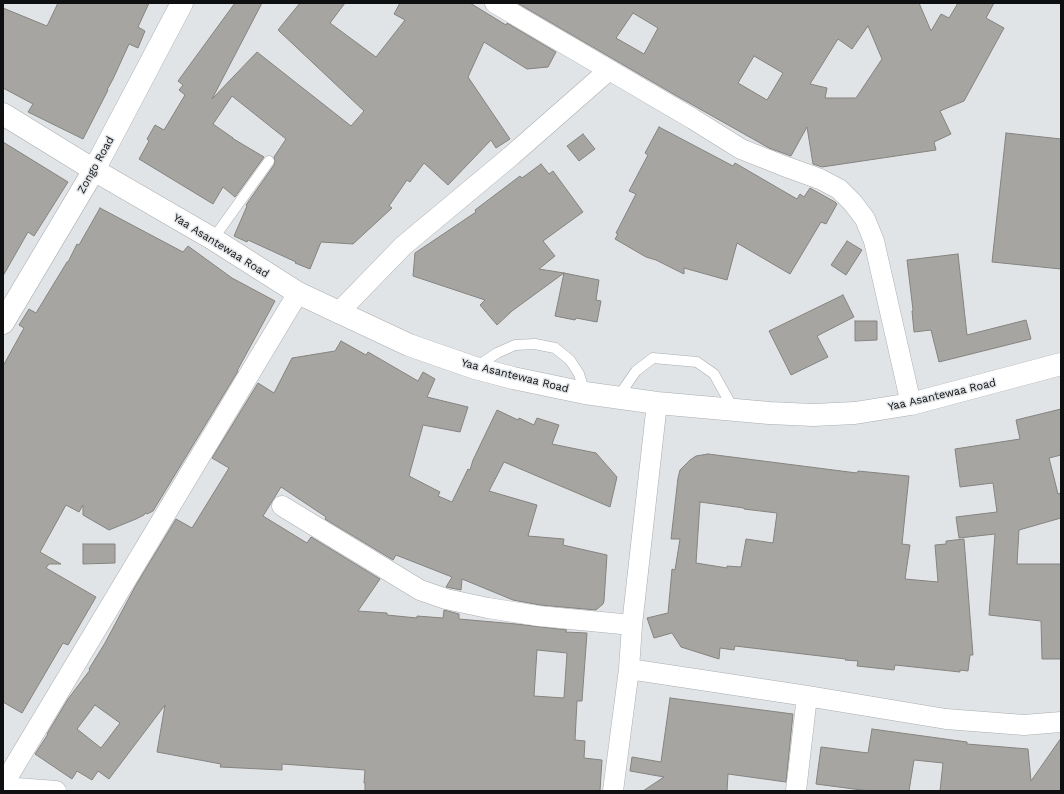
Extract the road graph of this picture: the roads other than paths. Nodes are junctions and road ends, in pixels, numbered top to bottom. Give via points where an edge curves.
1 (182, 3) edge
2 (495, 3) edge
3 (609, 70) junction
4 (3, 114) edge
5 (269, 161) dead end
6 (94, 170) junction
7 (213, 239) junction
8 (298, 293) junction
9 (338, 312) junction
10 (3, 324) edge
11 (1061, 364) edge
12 (475, 368) junction
13 (586, 393) junction
14 (618, 397) junction
15 (657, 403) junction
16 (911, 404) junction
17 (734, 410) junction
18 (282, 506) dead end
19 (632, 625) junction
20 (629, 669) junction
21 (807, 696) junction
22 (1061, 722) edge
23 (3, 786) edge
24 (56, 791) edge
25 (613, 791) edge
26 (796, 791) edge

1 - 6 street, Zongo Road
2 - 3 street
3 - 9 street via 403,246
3 - 16 street via 741,149 820,179 839,189 853,203 865,220 874,241
4 - 6 street, Yaa Asantewaa Road
5 - 7 lane
6 - 7 street, Yaa Asantewaa Road
6 - 10 street, Zongo Road
7 - 8 street, Yaa Asantewaa Road
8 - 9 street, Yaa Asantewaa Road
8 - 23 street
9 - 12 street, Yaa Asantewaa Road via 409,345
11 - 16 street, Yaa Asantewaa Road
12 - 13 street, Yaa Asantewaa Road
12 - 13 lane via 497,353 515,345 534,344 555,348 570,360
13 - 14 street, Yaa Asantewaa Road
14 - 15 street, Yaa Asantewaa Road
14 - 17 lane via 636,371 654,358 697,362 714,374
15 - 17 street, Yaa Asantewaa Road
15 - 19 street
16 - 17 street, Yaa Asantewaa Road via 855,413 813,415
18 - 19 street via 420,590 446,599 539,616
19 - 20 street
20 - 21 street
20 - 25 street
21 - 22 street via 946,719 1024,725
21 - 26 street
23 - 24 street

